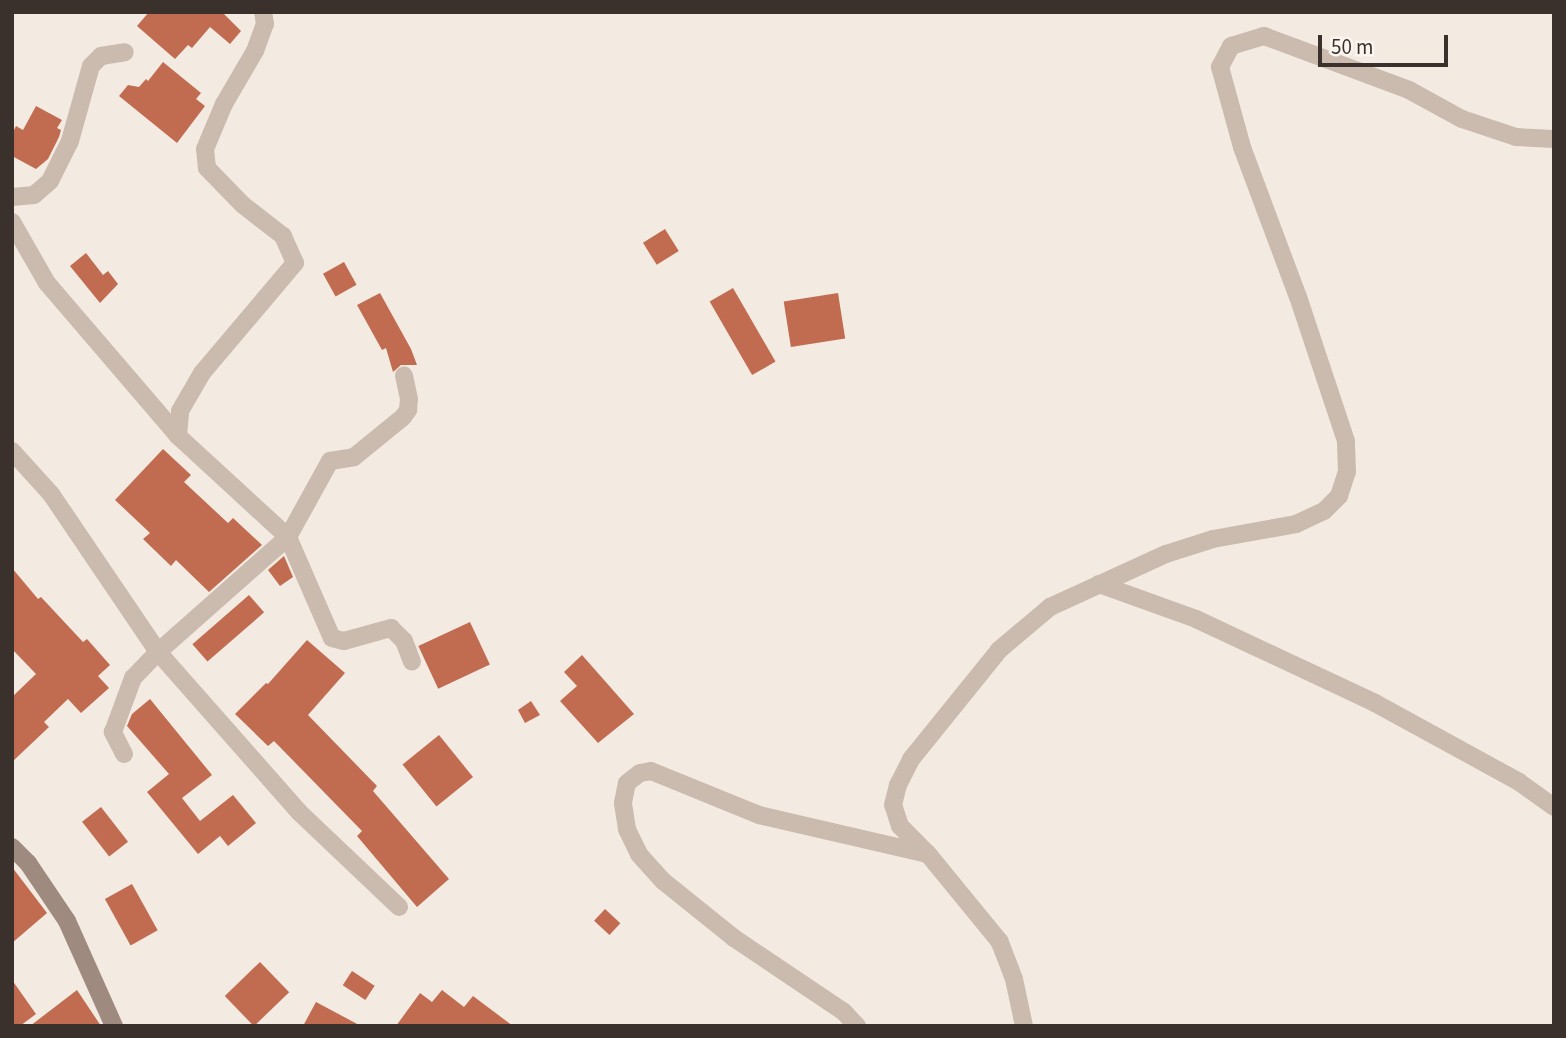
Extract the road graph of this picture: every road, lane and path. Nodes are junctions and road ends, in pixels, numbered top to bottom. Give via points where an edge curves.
1 (263, 12) edge
2 (125, 52) dead end
3 (1554, 139) edge
4 (12, 197) edge
5 (12, 222) edge
6 (404, 376) dead end
7 (178, 436) junction
8 (12, 452) edge
9 (288, 537) junction
10 (1099, 584) junction
11 (158, 652) junction
12 (412, 662) dead end
13 (124, 754) dead end
14 (1554, 807) edge
15 (12, 847) edge
16 (928, 854) junction
17 (399, 907) dead end
18 (114, 1026) edge
19 (857, 1026) edge
20 (1024, 1026) edge

1 - 7 street via 265,24 255,51 224,104 205,149 207,168 235,198 283,236 295,263 202,373 180,411
2 - 4 street via 101,56 91,65 70,141 50,181 34,195
3 - 10 street via 1516,137 1462,119 1409,90 1264,36 1231,46 1220,67 1242,147 1346,442 1347,472 1339,496 1324,511 1296,524 1213,539
5 - 7 street via 47,283
6 - 9 street via 409,399 403,417 354,457 330,461
7 - 9 street
8 - 11 street via 51,494
9 - 11 street
9 - 12 street via 332,638 344,641 391,628 404,641
10 - 14 street via 1196,619 1375,703 1518,782
10 - 16 street via 1050,607 999,650 912,758 892,805 900,826
11 - 13 street via 133,678 113,732
11 - 17 street via 299,812
15 - 18 main road via 67,921
16 - 19 street via 759,815 651,771 627,783 623,803 627,828 639,854 663,881
16 - 20 street via 1000,942 1014,978

